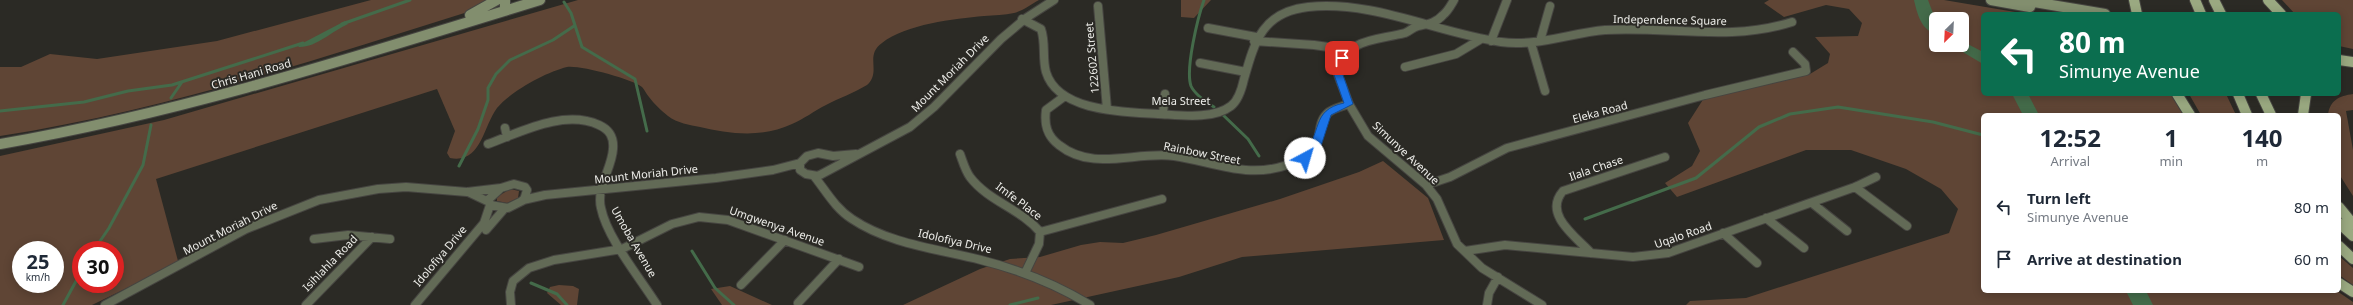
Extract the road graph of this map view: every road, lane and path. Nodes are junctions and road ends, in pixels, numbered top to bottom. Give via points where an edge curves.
1 (497, 0) edge
2 (505, 0) edge
3 (540, 0) edge
4 (1054, 0) edge
5 (1454, 0) edge
6 (1507, 0) edge
7 (1991, 0) edge
8 (2022, 0) edge
9 (2134, 0) edge
10 (2195, 0) edge
11 (2214, 0) edge
12 (2268, 0) edge
13 (1328, 3) edge
14 (1098, 6) dead end
15 (1550, 6) dead end
16 (2059, 9) junction
17 (505, 10) junction
18 (2066, 12) edge
19 (2087, 12) edge
20 (2137, 12) edge
21 (2201, 12) edge
22 (2220, 12) edge
23 (2279, 12) edge
24 (1022, 19) junction
25 (1792, 22) dead end
26 (1429, 25) junction
27 (1208, 28) dead end
28 (420, 36) junction
29 (1255, 39) junction
30 (1481, 39) junction
31 (1491, 41) junction
32 (1540, 41) junction
33 (1530, 43) junction
34 (1349, 50) junction
35 (1792, 52) dead end
36 (2341, 53) edge
37 (2353, 55) edge
38 (2341, 60) edge
39 (2353, 62) edge
40 (1200, 63) dead end
41 (1405, 67) dead end
42 (1246, 72) junction
43 (1545, 91) dead end
44 (1165, 94) dead end
45 (1065, 96) junction
46 (2178, 96) edge
47 (2239, 96) edge
48 (2262, 96) edge
49 (2306, 96) edge
50 (1349, 104) junction
51 (1107, 109) junction
52 (1163, 113) junction
53 (2189, 113) edge
54 (2246, 113) edge
55 (2270, 113) edge
56 (2303, 113) edge
57 (505, 128) dead end
58 (507, 137) junction
59 (0, 144) edge
60 (488, 144) dead end
61 (856, 154) junction
62 (960, 154) dead end
63 (833, 156) junction
64 (1665, 158) dead end
65 (800, 167) junction
66 (833, 168) junction
67 (814, 176) junction
68 (1876, 177) dead end
69 (1426, 185) junction
70 (1855, 187) junction
71 (501, 188) junction
72 (825, 188) junction
73 (603, 189) junction
74 (467, 192) junction
75 (526, 197) junction
76 (1162, 199) dead end
77 (1812, 203) junction
78 (490, 204) junction
79 (504, 208) junction
80 (2341, 209) edge
81 (1766, 218) junction
82 (484, 223) junction
83 (2341, 224) edge
84 (2353, 224) edge
85 (1907, 226) dead end
86 (1847, 231) dead end
87 (1040, 232) junction
88 (1723, 233) junction
89 (2353, 236) edge
90 (372, 237) junction
91 (314, 239) dead end
92 (390, 240) dead end
93 (785, 240) junction
94 (1804, 248) dead end
95 (2341, 248) edge
96 (622, 249) junction
97 (1465, 251) junction
98 (1591, 252) junction
99 (839, 259) junction
100 (2353, 259) edge
101 (1757, 263) dead end
102 (859, 267) dead end
103 (1026, 271) junction
104 (1498, 277) junction
105 (2341, 284) edge
106 (741, 285) dead end
107 (2353, 292) edge
108 (798, 303) dead end
109 (105, 305) edge
110 (306, 305) edge
111 (415, 305) edge
112 (511, 305) edge
113 (657, 305) edge
114 (1090, 305) edge
115 (1487, 305) edge
116 (1542, 305) edge

1 - 28 main road via 476,13
2 - 17 main road
3 - 17 main road, Chris Hani Road
4 - 24 street, Mount Moriah Drive
5 - 26 street via 1444,15
6 - 31 street
7 - 16 main road
8 - 16 main road
9 - 20 main road
10 - 21 main road
11 - 22 main road
12 - 23 main road
13 - 26 street, Mela Street
13 - 29 street, Mela Street via 1281,14 1266,23
14 - 51 street, 122602 Street
15 - 32 street
16 - 18 main road
16 - 19 main road
17 - 28 main road, Chris Hani Road
24 - 45 street, Mela Street via 1042,29 1046,73 1050,81
24 - 61 street, Mount Moriah Drive via 911,126 890,140
25 - 32 street, Independence Square via 1750,32 1622,30 1571,34
26 - 30 street, Independence Square
26 - 34 street via 1416,26 1407,32 1364,42
27 - 29 street
28 - 59 main road, Chris Hani Road via 141,116
29 - 34 street
29 - 42 street, Mela Street
30 - 31 street, Independence Square
30 - 41 street via 1456,53
31 - 33 street, Independence Square
32 - 33 street, Independence Square
33 - 43 street
34 - 50 street, Simunye Avenue via 1342,58 1337,72
35 - 69 street, Eleka Road via 1807,70 1803,73 1507,148 1450,177
36 - 37 main road
38 - 39 main road
40 - 42 street
42 - 52 street, Mela Street via 1239,96 1234,104 1226,109 1201,114
44 - 52 street
45 - 50 street, Rainbow Street via 1046,110 1045,118 1052,139 1069,152 1089,159 1108,160 1157,155 1174,156 1245,173 1281,167 1305,158 1316,146 1327,114 1337,107
45 - 51 street, Mela Street via 1080,103
46 - 53 main road
47 - 54 main road
48 - 55 main road
49 - 56 main road
50 - 69 street, Simunye Avenue via 1368,136
51 - 52 street, Mela Street
57 - 58 street
58 - 60 street, Umoba Avenue
58 - 73 street, Umoba Avenue via 562,121 588,121 599,124 612,134 614,142
61 - 63 street, Mount Moriah Drive
61 - 66 street, Mount Moriah Drive
62 - 87 street, Imfe Place via 967,171 977,183 1024,216
63 - 65 street, Mount Moriah Drive via 824,153 812,154
63 - 66 street
64 - 98 street, Ilala Chase via 1586,182 1563,192 1557,198 1555,209 1559,218
65 - 67 street, Mount Moriah Drive
65 - 73 street, Mount Moriah Drive
66 - 67 street, Mount Moriah Drive
66 - 72 street
67 - 72 street, Idolofiya Drive
68 - 70 street, Uqalo Road
69 - 97 street, Simunye Avenue via 1437,199 1457,244
70 - 77 street, Uqalo Road
70 - 85 street
71 - 74 street, Mount Moriah Drive
71 - 75 street, Mount Moriah Drive via 520,185 528,190
71 - 78 street via 491,195
72 - 103 street, Idolofiya Drive via 834,204 851,219 883,235
73 - 75 street, Mount Moriah Drive
73 - 96 street, Umoba Avenue via 600,206
74 - 78 street, Mount Moriah Drive
74 - 109 street, Mount Moriah Drive via 406,187 378,189 319,200 283,212 246,229
75 - 79 street, Mount Moriah Drive
76 - 87 street
77 - 81 street, Uqalo Road
77 - 86 street
78 - 79 street, Mount Moriah Drive
78 - 82 street, Idolofiya Drive
79 - 82 street via 486,230
80 - 84 main road
81 - 88 street, Uqalo Road
81 - 94 street
82 - 111 street, Idolofiya Drive
83 - 89 main road
87 - 103 street, Imfe Place via 1039,244
88 - 98 street, Uqalo Road via 1653,257
88 - 101 street
90 - 91 street, Isihlahla Road via 338,235
90 - 92 street, Isihlahla Road
90 - 110 street, Isihlahla Road
93 - 96 street, Umgwenya Avenue via 728,220 708,217 678,222
93 - 99 street, Umgwenya Avenue
93 - 106 street
95 - 100 main road
96 - 112 street, Umgwenya Avenue via 545,262 526,269 518,274 511,285
96 - 113 street, Umoba Avenue
97 - 98 street, Uqalo Road via 1505,245
97 - 104 street, Simunye Avenue via 1482,268
99 - 102 street, Umgwenya Avenue
99 - 108 street
103 - 114 street, Idolofiya Drive via 1055,283
104 - 115 street via 1489,293
104 - 116 street, Simunye Avenue
105 - 107 main road

